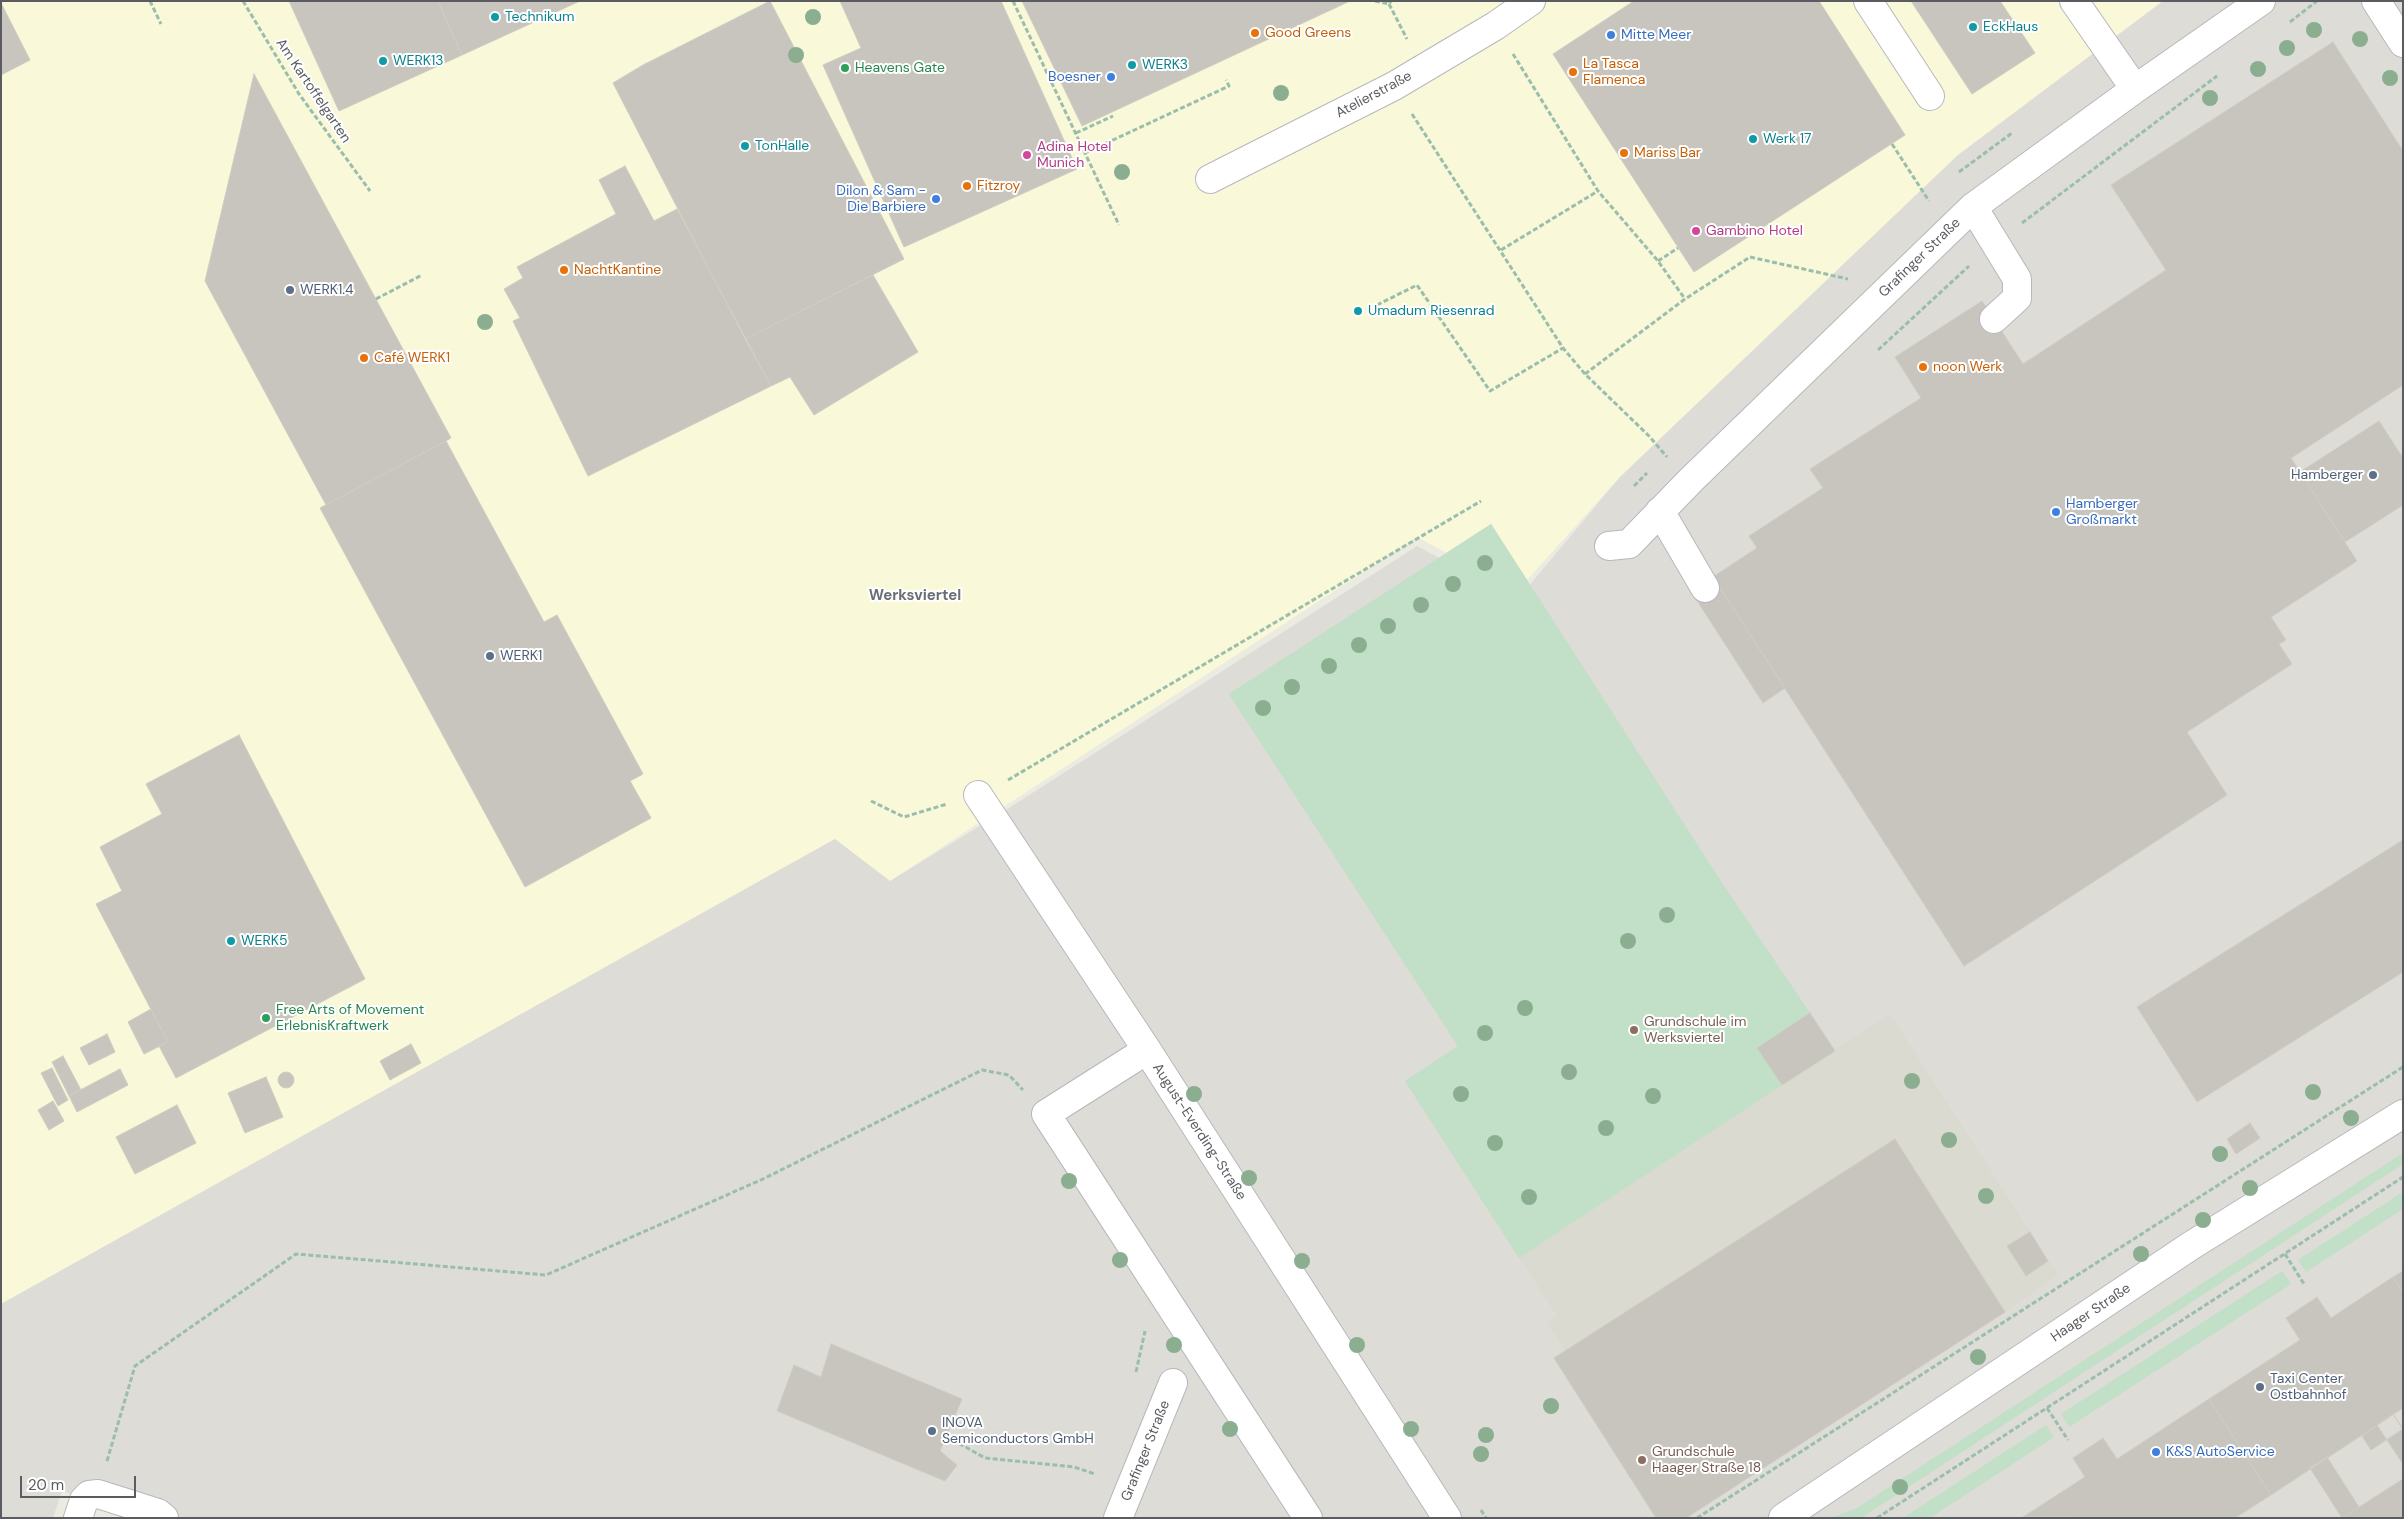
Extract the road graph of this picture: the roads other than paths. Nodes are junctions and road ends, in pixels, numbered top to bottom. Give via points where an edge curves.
1 (1531, 1) edge
2 (1868, 1) edge
3 (2074, 1) edge
4 (2262, 1) edge
5 (2376, 1) edge
6 (2403, 43) edge
7 (2135, 89) junction
8 (1930, 96) dead end
9 (1210, 179) dead end
10 (1973, 207) junction
11 (1994, 319) dead end
12 (1660, 511) junction
13 (1609, 546) dead end
14 (1705, 588) dead end
15 (978, 795) road end
16 (1146, 1050) junction
17 (2403, 1114) edge
18 (1173, 1384) dead end
19 (78, 1518) edge
20 (164, 1518) edge
21 (1118, 1518) edge
22 (1308, 1518) edge
23 (1448, 1518) edge
24 (1783, 1518) edge

1 - 9 street, Atelierstraße via 1496,26 1394,86
2 - 8 street
3 - 7 street
4 - 7 street, Grafinger Straße
5 - 6 street
7 - 10 street, Grafinger Straße
10 - 11 street via 2017,279 2017,298
10 - 12 street, Grafinger Straße
12 - 13 street, Grafinger Straße via 1629,544
12 - 14 street
15 - 16 street
16 - 22 street, August-Everding-Straße via 1046,1114
16 - 23 street, August-Everding-Straße
17 - 24 street, Haager Straße via 2182,1251
18 - 21 street, Grafinger Straße
19 - 20 street via 84,1500 98,1494 158,1513

